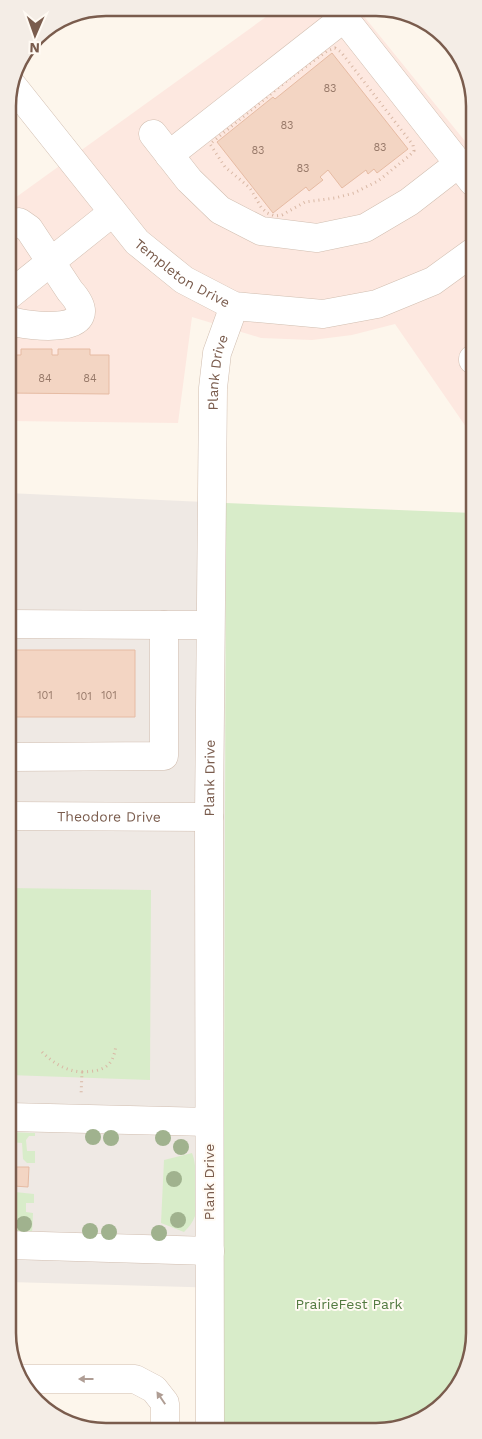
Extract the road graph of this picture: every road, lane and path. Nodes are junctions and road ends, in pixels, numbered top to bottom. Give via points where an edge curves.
1 (337, 16) edge
2 (343, 16) edge
3 (17, 92) edge
4 (409, 156) junction
5 (412, 160) dead end
6 (465, 173) edge
7 (332, 198) junction
8 (333, 203) dead end
9 (113, 212) junction
10 (16, 223) edge
11 (466, 257) edge
12 (51, 261) junction
13 (16, 290) edge
14 (234, 306) junction
15 (16, 322) edge
16 (16, 624) edge
17 (164, 625) junction
18 (210, 625) junction
19 (16, 757) edge
20 (16, 816) edge
21 (209, 817) junction
22 (116, 1046) dead end
23 (42, 1052) dead end
24 (82, 1072) junction
25 (82, 1097) dead end
26 (16, 1116) edge
27 (209, 1122) junction
28 (16, 1245) edge
29 (210, 1251) junction
30 (28, 1378) edge
31 (165, 1423) edge
32 (210, 1423) edge

1 - 6 street via 161,145 189,180 220,210 261,231 317,238 365,228
2 - 6 street
3 - 9 street, Templeton Drive
4 - 5 path
4 - 7 path via 372,185
4 - 7 path via 414,146 335,48 289,79 210,144 225,167 247,184 261,207 271,215 279,216 305,202
7 - 8 path
9 - 12 street
9 - 14 street, Templeton Drive via 137,242 184,280
10 - 12 street via 29,229
11 - 14 street, Templeton Drive via 433,281 377,304 323,314
12 - 13 street
12 - 15 street via 78,299 81,307 79,317 58,326
14 - 18 street, Plank Drive via 217,353 213,388
16 - 17 street
17 - 18 street
17 - 19 street via 164,756
18 - 21 street, Plank Drive
20 - 21 street, Theodore Drive
21 - 27 street, Plank Drive
22 - 24 path via 106,1068
23 - 24 path via 59,1066
24 - 25 path
26 - 27 street
27 - 29 street, Plank Drive
28 - 29 street
29 - 32 street, Plank Drive
31 -> 30 street via 165,1403 154,1389 135,1379

